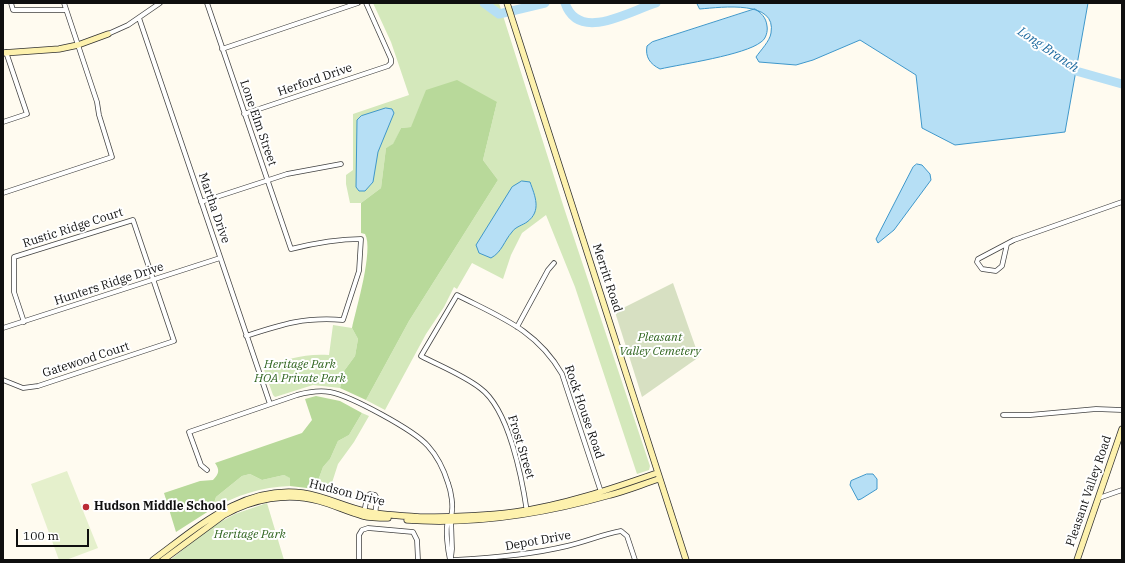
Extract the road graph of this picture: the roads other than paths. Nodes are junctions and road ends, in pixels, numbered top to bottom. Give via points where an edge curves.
1 (11, 3) edge
2 (64, 3) edge
3 (160, 3) edge
4 (207, 3) edge
5 (358, 3) edge
6 (366, 3) edge
7 (507, 5) edge
8 (66, 10) junction
9 (139, 18) junction
10 (108, 34) joint
11 (78, 45) junction
12 (222, 49) junction
13 (4, 52) edge
14 (244, 114) junction
15 (3, 122) edge
16 (341, 164) dead end
17 (267, 180) junction
18 (3, 193) edge
19 (201, 202) junction
20 (1122, 202) edge
21 (1007, 244) junction
22 (220, 258) junction
23 (554, 263) dead end
24 (154, 280) junction
25 (24, 322) junction
26 (517, 327) junction
27 (3, 328) edge
28 (246, 336) junction
29 (421, 356) joint
30 (3, 380) edge
31 (270, 404) junction
32 (1122, 410) edge
33 (1003, 415) dead end
34 (1122, 429) edge
35 (207, 470) dead end
36 (657, 473) junction
37 (659, 479) junction
38 (1122, 490) edge
39 (601, 492) junction
40 (1099, 498) junction
41 (527, 512) junction
42 (364, 514) junction
43 (375, 515) junction
44 (450, 520) junction
45 (509, 558) edge
46 (153, 560) edge
47 (163, 560) edge
48 (359, 560) edge
49 (418, 560) edge
50 (450, 560) edge
51 (454, 560) edge
52 (634, 560) edge
53 (686, 560) edge
54 (1077, 560) edge

1 - 8 street via 13,10
2 - 8 street
3 - 9 street
4 - 12 street, Lone Elm Street
5 - 12 street
6 - 14 street, Herford Drive via 391,59 388,66
7 - 36 street, Merritt Road
8 - 11 street
9 - 10 street via 128,26
9 - 19 street, Martha Drive
10 - 11 street
11 - 13 street
11 - 18 street via 112,157
12 - 14 street, Lone Elm Street
13 - 15 street via 27,114
14 - 17 street, Lone Elm Street
16 - 17 street
17 - 19 street
17 - 28 street, Lone Elm Street via 291,249 315,242 361,239 359,271 343,320 298,320
19 - 22 street, Martha Drive
20 - 21 street
21 - 21 street via 1002,266 996,271 982,269 977,262 978,259
22 - 24 street, Hunters Ridge Drive
22 - 28 street, Martha Drive
23 - 26 street
24 - 25 street, Hunters Ridge Drive
24 - 25 street, Rustic Ridge Court via 133,220 14,257 14,292
24 - 30 street, Gatewood Court via 174,342 38,386 23,388
25 - 27 street, Hunters Ridge Drive
26 - 29 street, Rock House Road via 457,295
26 - 39 street, Rock House Road via 545,348 562,374
28 - 31 street, Martha Drive
29 - 41 street, Frost Street via 481,388 493,401 508,433 521,476
31 - 35 street via 189,432 201,465
31 - 44 street via 315,391 331,392 349,398 414,434 428,445 440,462 449,484 452,502
32 - 33 street via 1096,409
34 - 40 street, Pleasant Valley Road
36 - 37 street, Merritt Road
36 - 39 street, Hudson Drive
37 - 41 street, Hudson Drive via 611,495
37 - 53 street, Merritt Road
38 - 40 street
39 - 41 street, Hudson Drive
40 - 54 street, Pleasant Valley Road
41 - 44 street, Hudson Drive
42 - 43 street, Hudson Drive
42 - 43 street via 370,494 377,498
42 - 46 street, Hudson Drive via 303,493 248,498 225,508
42 - 47 street, Hudson Drive via 306,498 260,500 224,515
43 - 44 street, Hudson Drive
44 - 50 street
45 - 51 street, Depot Drive
45 - 52 street, Depot Drive via 623,532 627,536
48 - 49 street via 359,535 362,530 368,528 413,532 417,540

